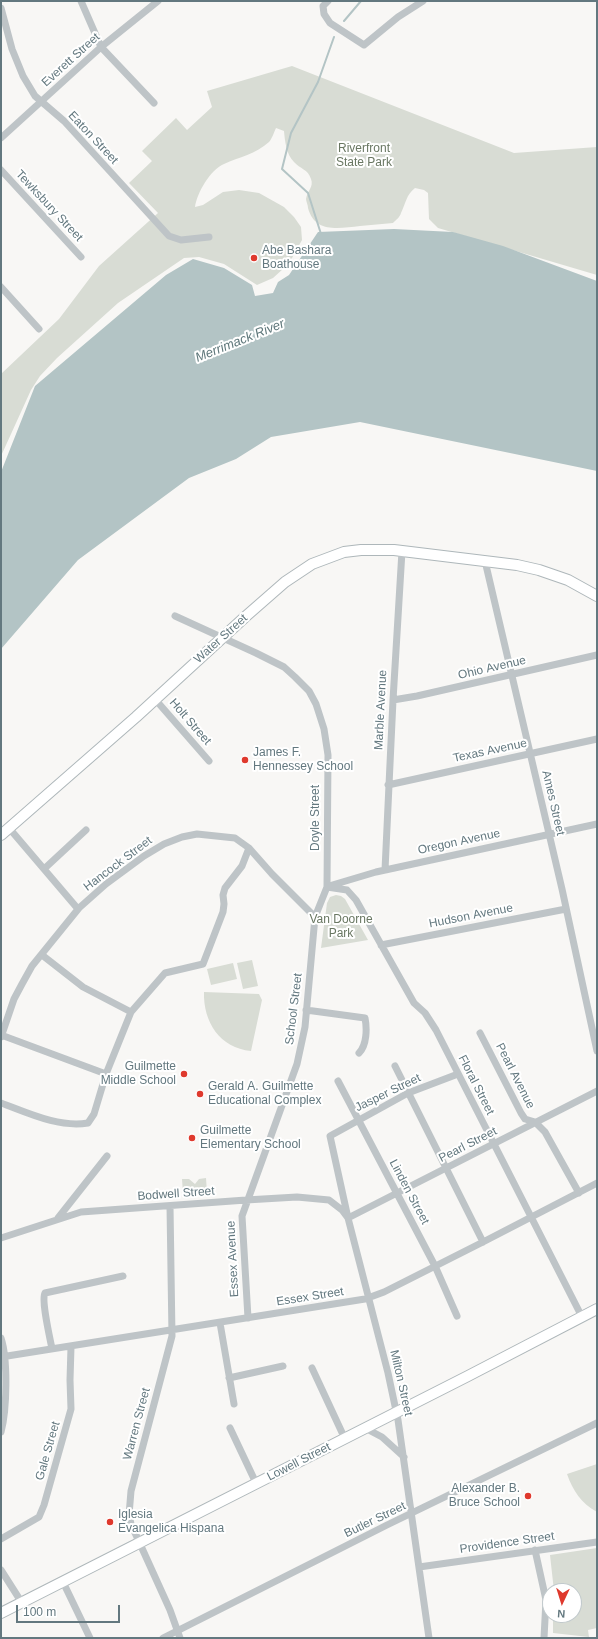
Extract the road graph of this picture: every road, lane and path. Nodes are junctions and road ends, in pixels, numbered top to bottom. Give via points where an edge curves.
1 (81, 1) edge
2 (158, 1) edge
3 (328, 1) edge
4 (423, 1) edge
5 (1, 8) edge
6 (101, 47) junction
7 (41, 102) junction
8 (154, 103) dead end
9 (1, 138) edge
10 (1, 170) edge
11 (209, 237) dead end
12 (81, 257) dead end
13 (1, 287) edge
14 (39, 330) dead end
15 (402, 551) junction
16 (486, 560) junction
17 (597, 596) edge
18 (175, 616) dead end
19 (222, 637) junction
20 (597, 656) edge
21 (513, 674) junction
22 (154, 698) junction
23 (393, 700) junction
24 (597, 739) edge
25 (530, 754) junction
26 (209, 761) dead end
27 (388, 785) junction
28 (597, 824) edge
29 (86, 830) dead end
30 (5, 832) edge
31 (549, 834) junction
32 (250, 848) junction
33 (44, 869) junction
34 (385, 870) junction
35 (327, 887) junction
36 (566, 908) junction
37 (78, 909) junction
38 (315, 918) junction
39 (381, 945) junction
40 (42, 955) junction
41 (306, 1010) junction
42 (131, 1012) junction
43 (480, 1033) dead end
44 (1, 1036) edge
45 (597, 1051) edge
46 (359, 1053) dead end
47 (395, 1066) dead end
48 (106, 1074) junction
49 (458, 1074) junction
50 (338, 1081) dead end
51 (597, 1091) edge
52 (408, 1093) junction
53 (1, 1103) edge
54 (358, 1120) junction
55 (535, 1122) junction
56 (330, 1136) joint
57 (494, 1144) junction
58 (107, 1156) dead end
59 (446, 1168) junction
60 (597, 1183) edge
61 (397, 1193) junction
62 (579, 1193) junction
63 (246, 1200) junction
64 (170, 1206) junction
65 (348, 1218) junction
66 (531, 1218) junction
67 (58, 1219) junction
68 (1, 1238) edge
69 (483, 1242) junction
70 (435, 1266) junction
71 (123, 1276) dead end
72 (369, 1298) junction
73 (597, 1309) edge
74 (457, 1316) dead end
75 (582, 1317) junction
76 (248, 1318) junction
77 (220, 1323) junction
78 (172, 1330) junction
79 (1, 1338) edge
80 (71, 1346) junction
81 (52, 1349) junction
82 (3, 1357) edge
83 (283, 1366) dead end
84 (312, 1368) dead end
85 (229, 1378) junction
86 (234, 1404) dead end
87 (397, 1412) junction
88 (597, 1423) edge
89 (230, 1428) dead end
90 (365, 1428) junction
91 (1, 1432) edge
92 (345, 1439) junction
93 (404, 1457) junction
94 (256, 1483) junction
95 (412, 1514) junction
96 (1, 1539) edge
97 (597, 1542) edge
98 (139, 1543) junction
99 (535, 1550) junction
100 (420, 1567) junction
101 (1, 1570) edge
102 (63, 1582) junction
103 (22, 1602) junction
104 (1, 1613) edge
105 (178, 1630) junction
106 (90, 1638) edge
107 (163, 1638) edge
108 (180, 1638) edge
109 (429, 1638) edge
110 (544, 1638) edge

1 - 6 street
2 - 6 street, Everett Street
3 - 4 street via 324,6 324,14 330,23 364,46 395,19
5 - 7 street, Eaton Street via 12,49 23,76
6 - 7 street, Everett Street
6 - 8 street
7 - 9 street, Everett Street
7 - 11 street, Eaton Street via 64,121 169,236 181,240
10 - 12 street, Tewksbury Street
13 - 14 street
15 - 16 main road, Water Street
15 - 19 main road, Water Street via 344,552 312,564 285,582
15 - 23 street, Marble Avenue
16 - 17 main road, Water Street via 539,570 568,580
16 - 21 street, Ames Street
18 - 19 street, Doyle Street
19 - 22 main road, Water Street
19 - 35 street, Doyle Street via 284,667 309,691 316,704 324,729 328,755
20 - 21 street, Ohio Avenue
21 - 23 street, Ohio Avenue
21 - 25 street, Ames Street
22 - 26 street, Holt Street
22 - 30 main road, Water Street via 136,717
23 - 27 street, Marble Avenue
24 - 25 street, Texas Avenue
25 - 27 street, Texas Avenue
25 - 31 street, Ames Street
27 - 34 street, Marble Avenue
28 - 31 street, Oregon Avenue
29 - 33 street
30 - 33 street
31 - 34 street, Oregon Avenue
31 - 36 street, Ames Street
32 - 37 street, Hancock Street via 235,838 197,834 182,837 144,856
32 - 38 street, Hancock Street
32 - 42 street via 242,866 225,888 223,912 203,964 165,973
33 - 37 street
34 - 35 street, Oregon Avenue
35 - 38 street, School Street
35 - 39 street, Floral Street via 347,890 356,900
36 - 39 street, Hudson Avenue
36 - 45 street, Ames Street
37 - 40 street, Hancock Street
38 - 41 street, School Street
39 - 49 street, Floral Street via 414,1004 425,1013 436,1030
40 - 42 street via 83,986
40 - 44 street, Hancock Street via 32,966 14,999
41 - 46 street via 365,1018 364,1044
41 - 63 street, School Street via 305,1027 296,1064
42 - 48 street
43 - 55 street, Pearl Avenue via 521,1113 525,1119
44 - 48 street
47 - 52 street
48 - 53 street via 94,1114 88,1123 79,1125 42,1118
49 - 52 street, Jasper Street
49 - 57 street, Floral Street
50 - 54 street, Linden Street
51 - 55 street, Pearl Street
52 - 54 street, Jasper Street
52 - 59 street
54 - 56 street, Jasper Street
54 - 61 street, Linden Street
55 - 57 street, Pearl Street
55 - 62 street, Pearl Avenue via 545,1132
56 - 65 street, Milton Street
57 - 59 street, Pearl Street
57 - 66 street, Floral Street
58 - 67 street
59 - 61 street, Pearl Street
59 - 69 street
60 - 62 street, Essex Street
61 - 65 street, Pearl Street
61 - 70 street, Linden Street
62 - 66 street, Essex Street
63 - 64 street, Bodwell Street
63 - 65 street, Bodwell Street via 297,1197 329,1200
63 - 76 street, Essex Avenue via 242,1216
64 - 67 street, Bodwell Street via 81,1212
64 - 78 street, Warren Street
65 - 72 street, Milton Street
66 - 69 street, Essex Street
66 - 75 street, Floral Street
67 - 68 street, Bodwell Street
69 - 70 street, Essex Street
70 - 72 street, Essex Street
70 - 74 street, Linden Street
71 - 81 street via 45,1293
72 - 76 street, Essex Street
72 - 87 street, Milton Street
73 - 75 main road, Lowell Street
75 - 87 main road, Lowell Street
76 - 77 street, Essex Street
77 - 78 street, Essex Street
77 - 85 street
78 - 80 street, Essex Street
78 - 98 street, Warren Street via 131,1491 129,1515
79 - 82 street
80 - 81 street, Essex Street
80 - 96 street, Gale Street via 71,1409 44,1506 38,1517
81 - 82 street, Essex Street
82 - 91 street via 4,1398
83 - 85 street
84 - 92 street
85 - 86 street
87 - 90 main road, Lowell Street
87 - 93 street, Milton Street
88 - 95 street, Butler Street
89 - 94 street
90 - 92 main road, Lowell Street
90 - 93 street via 382,1437
92 - 94 main road, Lowell Street
93 - 95 street, Milton Street
94 - 98 main road, Lowell Street
95 - 100 street, Milton Street
95 - 105 street, Butler Street
97 - 99 street, Providence Street
98 - 102 main road, Lowell Street
98 - 105 street, Warren Street
99 - 100 street, Providence Street
99 - 110 street via 546,1600
100 - 109 street, Milton Street
101 - 103 street
102 - 103 main road, Lowell Street
102 - 106 street
103 - 104 main road, Lowell Street
105 - 107 street, Butler Street
105 - 108 street, Warren Street

